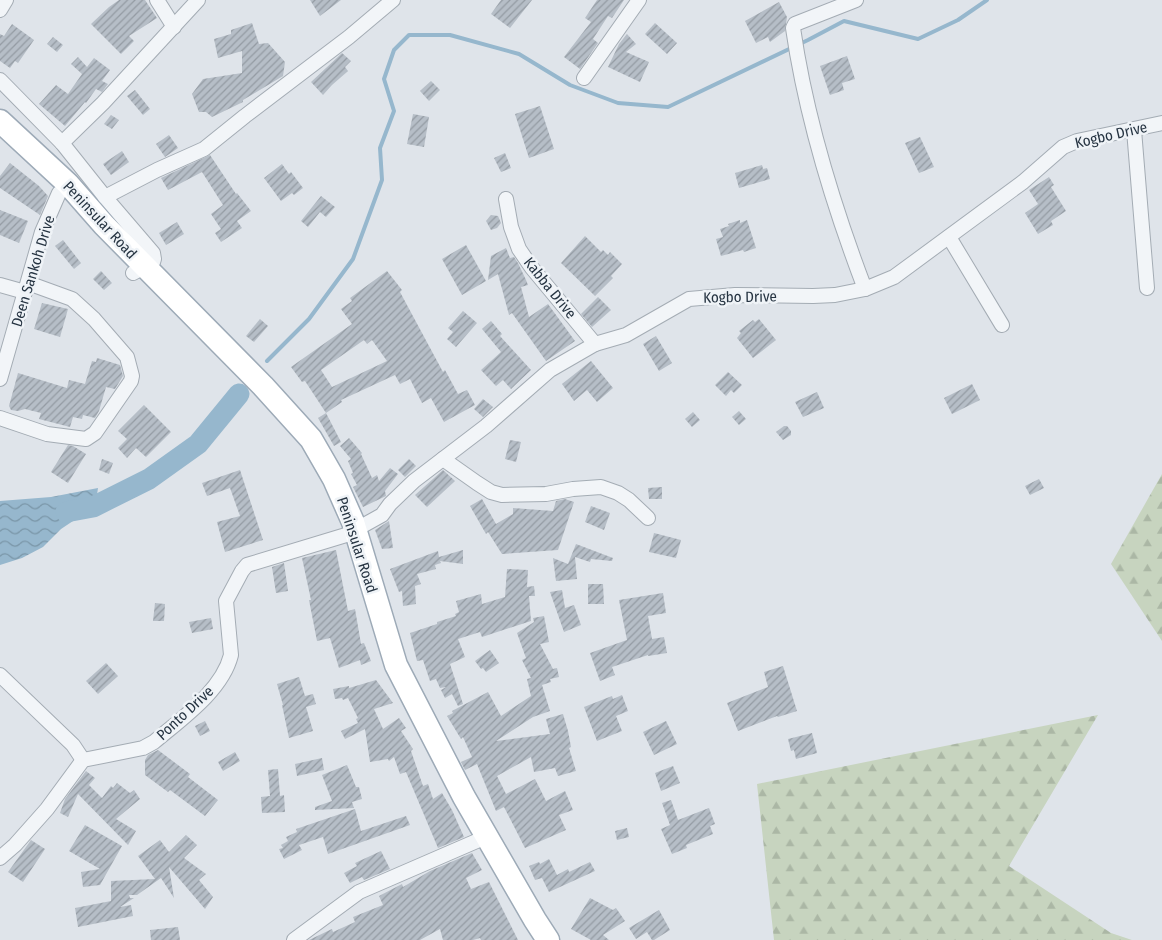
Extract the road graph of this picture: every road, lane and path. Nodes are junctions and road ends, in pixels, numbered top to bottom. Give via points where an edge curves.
1 (6, 0) edge
2 (157, 0) edge
3 (198, 0) edge
4 (393, 0) edge
5 (639, 0) edge
6 (856, 0) edge
7 (0, 10) edge
8 (174, 27) junction
9 (584, 78) dead end
10 (0, 80) edge
11 (0, 121) edge
12 (1162, 123) edge
13 (1134, 130) junction
14 (0, 138) edge
15 (62, 143) junction
16 (59, 193) junction
17 (105, 198) junction
18 (506, 199) dead end
19 (948, 237) junction
20 (138, 270) junction
21 (0, 285) edge
22 (26, 287) junction
23 (1147, 288) dead end
24 (865, 290) junction
25 (1002, 325) dead end
26 (595, 344) junction
27 (0, 379) edge
28 (0, 418) edge
29 (443, 459) junction
30 (648, 518) dead end
31 (350, 532) junction
32 (0, 675) edge
33 (83, 760) junction
34 (479, 840) junction
35 (0, 858) edge
36 (294, 940) edge
37 (536, 940) edge
38 (548, 940) edge

1 - 7 street
2 - 8 street
3 - 8 street
4 - 17 street via 204,149
5 - 9 street
6 - 24 street via 794,24 793,28 807,101 829,185
8 - 15 street
10 - 15 street
11 - 20 main road, Peninsular Road via 68,184
12 - 13 street, Kogbo Drive
13 - 19 street, Kogbo Drive via 1078,141 1063,148
13 - 23 street
14 - 16 main road, Peninsular Road
15 - 17 street
16 - 20 main road, Peninsular Road
16 - 22 street, Deen Sankoh Drive via 42,232
17 - 20 street via 153,253 153,262
18 - 26 street, Kabba Drive via 510,227 525,259
19 - 24 street, Kogbo Drive via 894,278
19 - 25 street
20 - 31 main road, Peninsular Road via 263,386 311,439 334,479
21 - 22 street
22 - 27 street, Deen Sankoh Drive
22 - 28 street via 72,299 127,357 131,382 95,433 86,439 47,434
24 - 26 street, Kogbo Drive via 828,296 735,295 689,299 626,336
26 - 29 street, Kogbo Drive via 550,370
29 - 30 street via 484,488 502,495 546,494 601,487 629,500
29 - 31 street, Kogbo Drive via 407,488 382,515
31 - 33 street, Ponto Drive via 247,565 226,601 232,655 212,691 144,748
31 - 34 main road, Peninsular Road via 386,670
31 - 38 main road, Peninsular Road via 396,665 464,798
32 - 33 street via 74,745
33 - 35 street via 47,809
34 - 36 street via 353,895
34 - 37 main road, Peninsular Road

